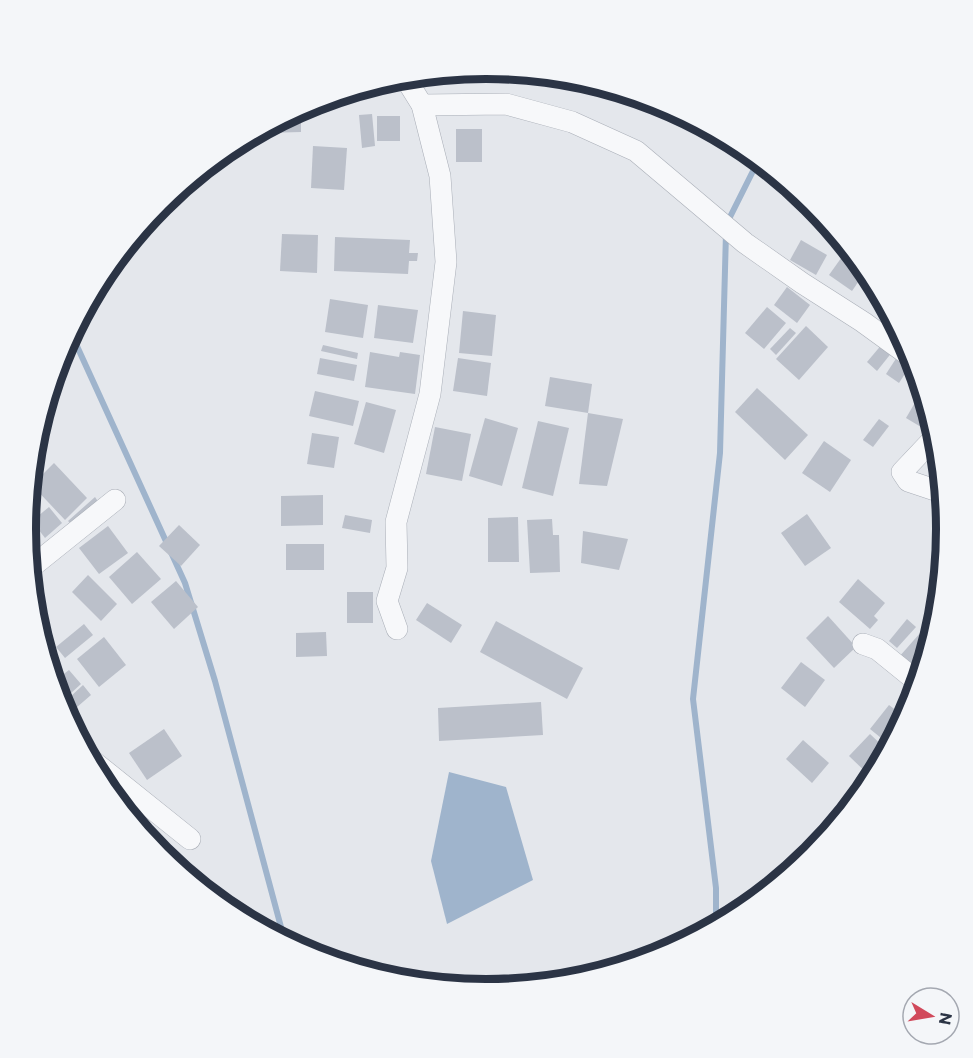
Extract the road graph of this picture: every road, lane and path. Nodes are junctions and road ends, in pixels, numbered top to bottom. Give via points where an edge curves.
1 (410, 85) edge
2 (422, 105) junction
3 (899, 348) edge
4 (929, 444) edge
5 (935, 490) edge
6 (116, 500) dead end
7 (37, 562) edge
8 (398, 629) dead end
9 (863, 644) dead end
10 (912, 677) edge
11 (109, 774) edge
12 (190, 839) dead end

1 - 2 street
2 - 3 street via 506,104 572,122 636,151 745,243
2 - 8 street via 440,176 446,262 430,394 396,522 397,568 387,601
4 - 5 street via 902,472 908,480
6 - 7 street
9 - 10 street via 877,649
11 - 12 street

